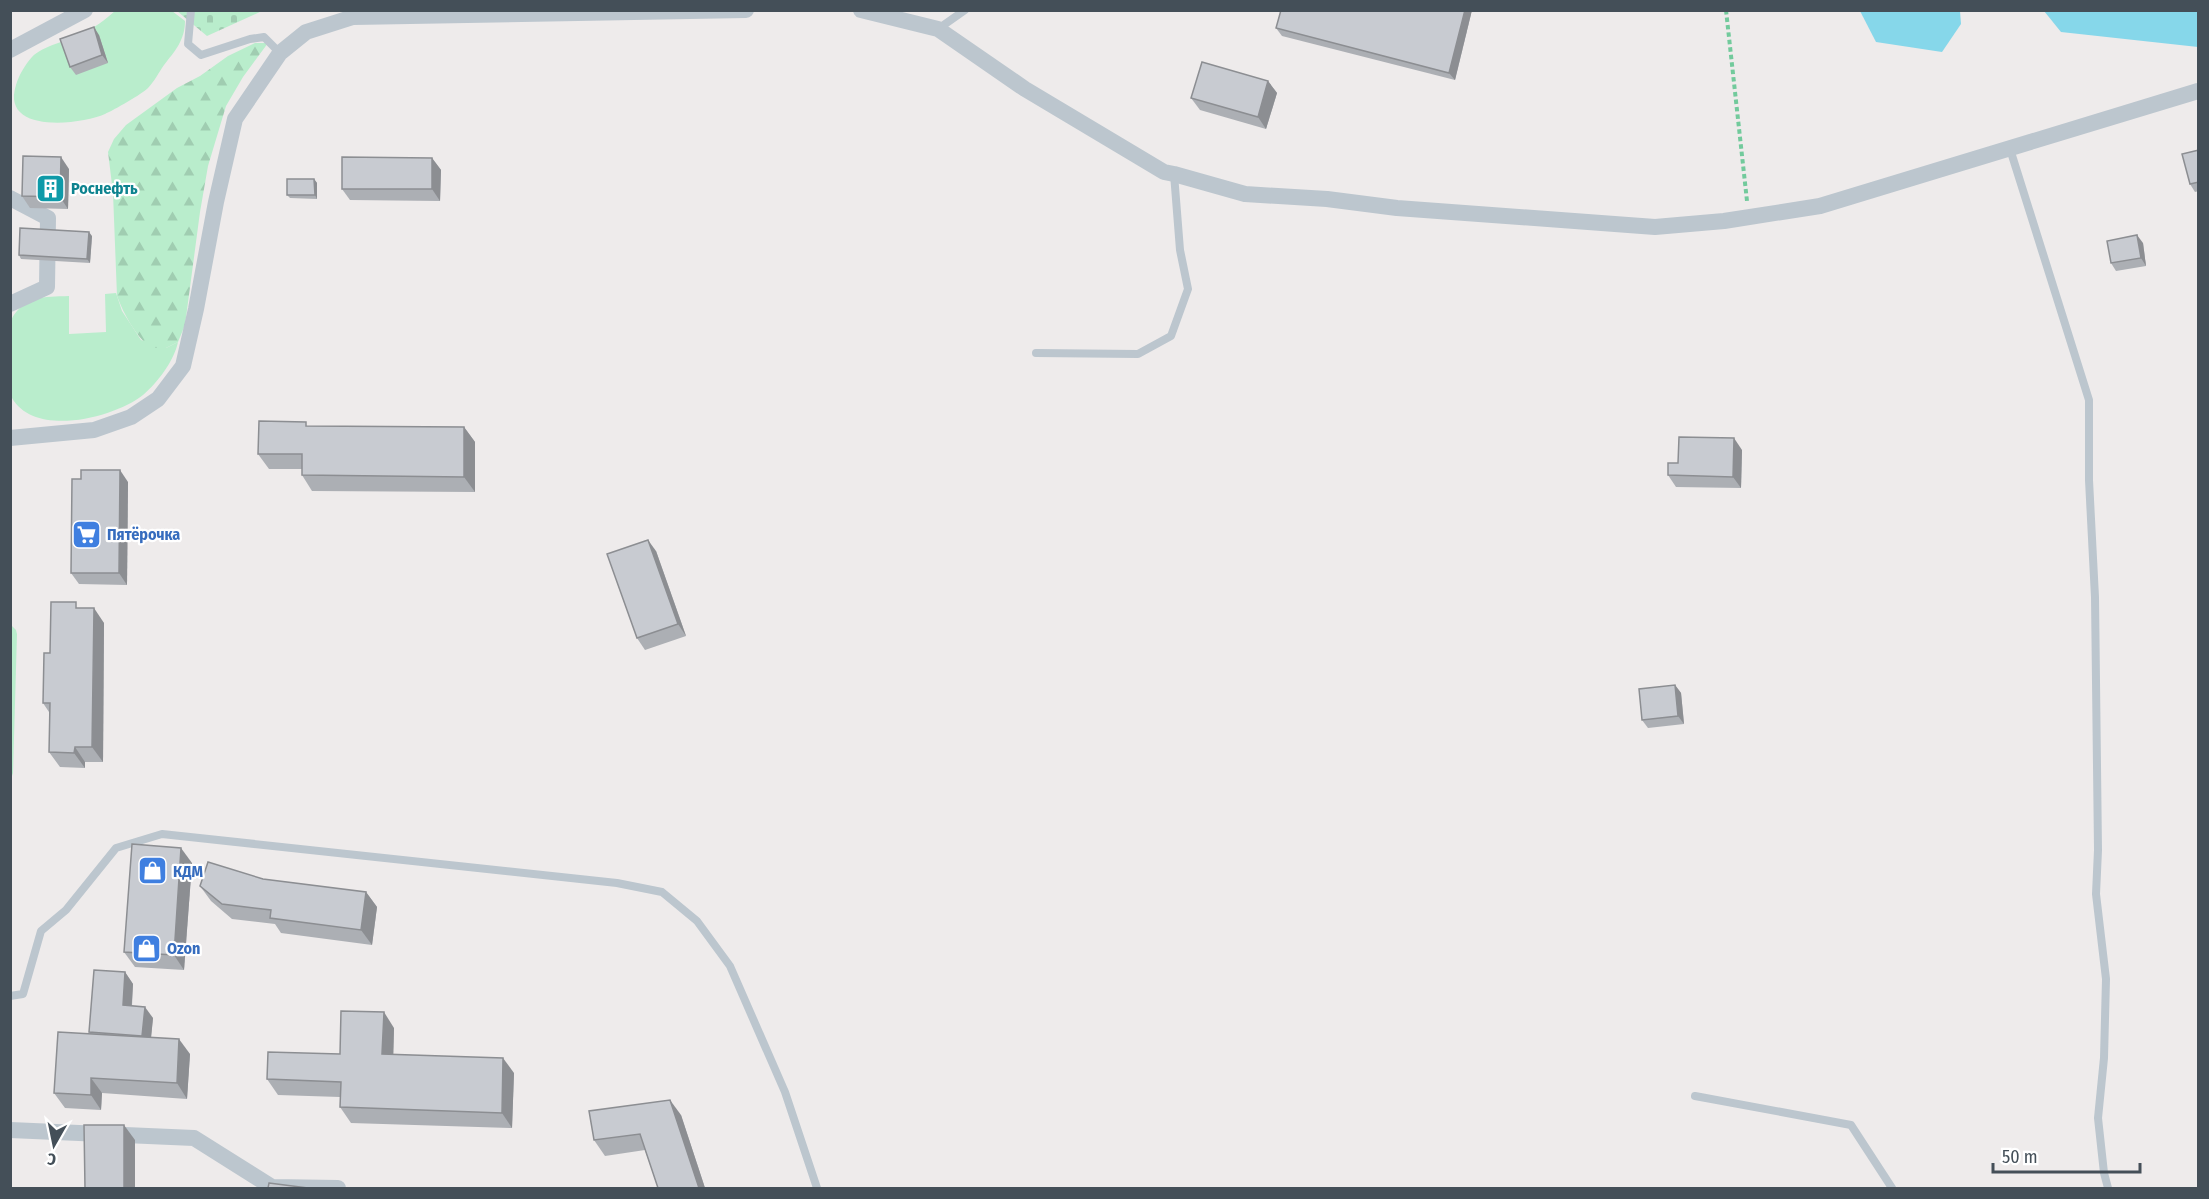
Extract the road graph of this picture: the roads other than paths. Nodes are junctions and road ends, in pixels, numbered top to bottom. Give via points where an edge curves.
1 (85, 10) edge
2 (191, 10) edge
3 (746, 10) edge
4 (861, 10) edge
5 (965, 10) edge
6 (938, 29) junction
7 (10, 50) edge
8 (280, 53) junction
9 (2199, 91) edge
10 (2010, 149) junction
11 (1174, 174) junction
12 (10, 198) edge
13 (10, 304) edge
14 (1036, 353) dead end
15 (10, 438) edge
16 (10, 996) edge
17 (1695, 1096) dead end
18 (10, 1130) edge
19 (338, 1188) edge
20 (817, 1188) edge
21 (1892, 1188) edge
22 (2108, 1188) edge

1 - 7 street
2 - 8 lane via 188,44 201,55 264,37
3 - 8 street via 353,17 306,32
4 - 6 street
5 - 6 lane
6 - 11 street via 1025,89 1164,172
8 - 15 street via 235,119 183,366 158,399 131,417 94,430
9 - 10 street
10 - 11 street via 1820,206 1655,227 1245,194
10 - 22 lane via 2089,400 2095,597 2096,894 2106,979 2098,1118
11 - 14 lane via 1180,250 1188,289 1171,336 1137,354
12 - 13 street via 48,218 47,286
16 - 20 lane via 23,994 41,932 66,910 116,848 162,834 617,883 663,892 697,921 730,966 785,1092
17 - 21 lane via 1851,1125
18 - 19 street via 194,1138 272,1187

